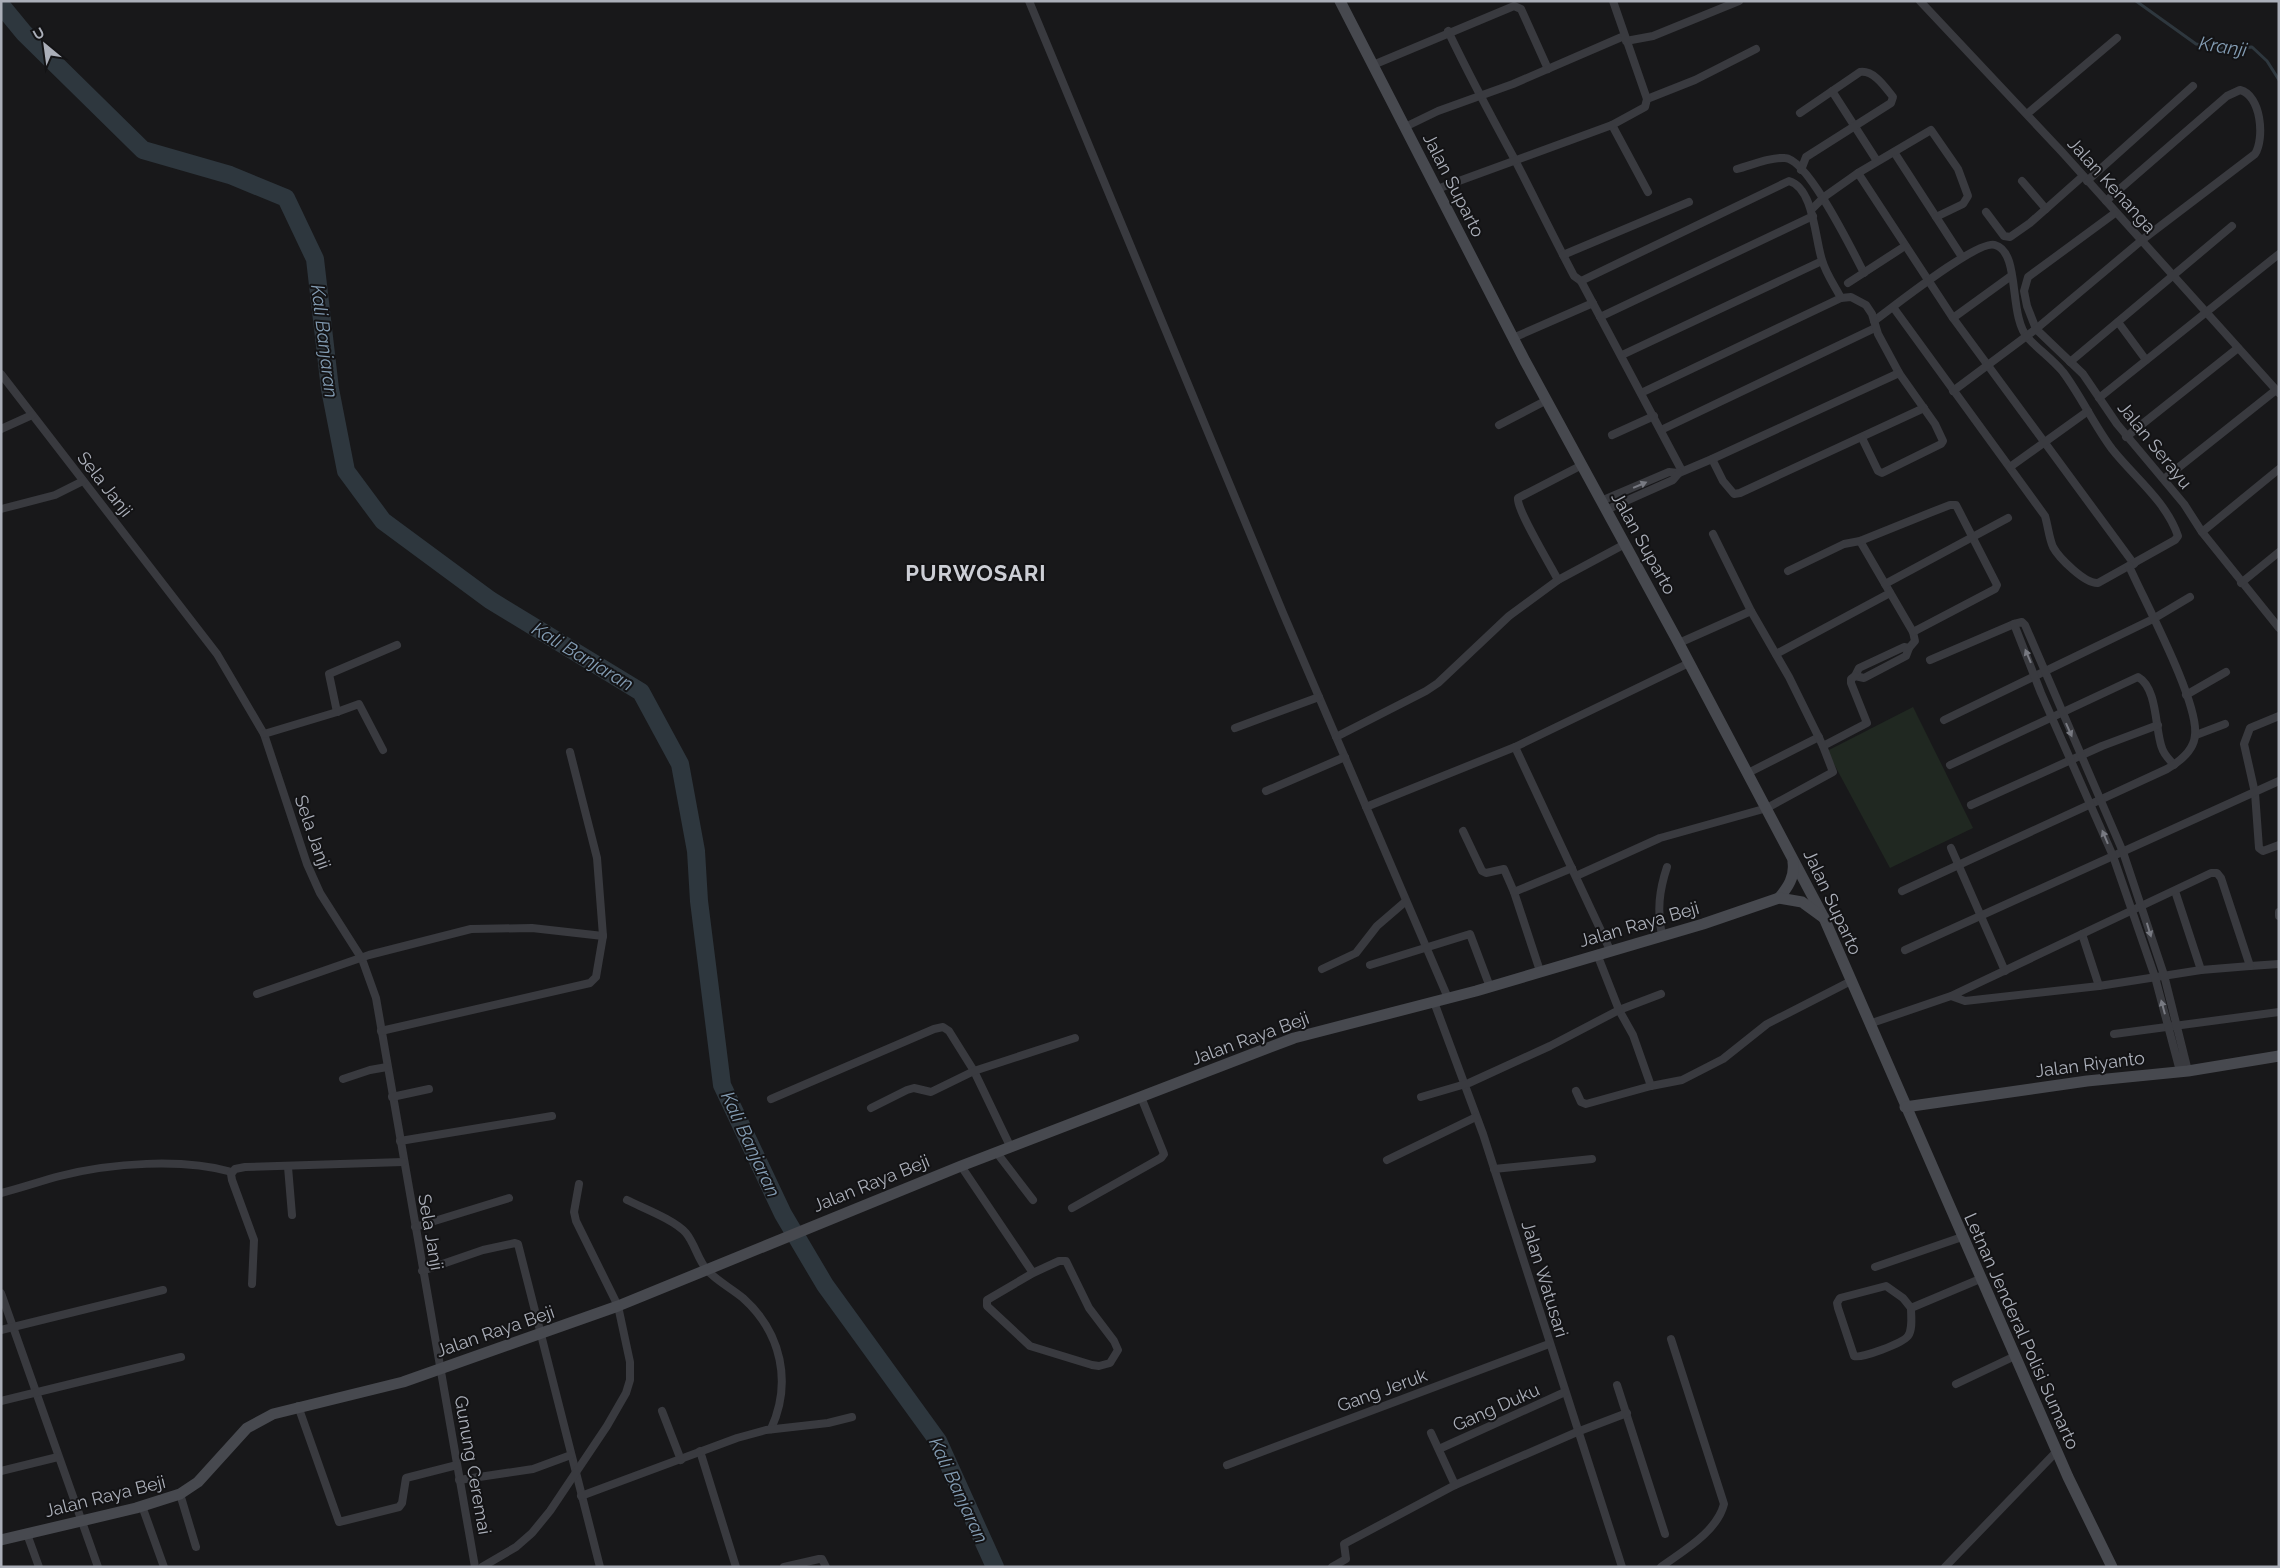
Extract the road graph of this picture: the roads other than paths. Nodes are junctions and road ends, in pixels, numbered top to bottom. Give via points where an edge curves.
1 (1029, 1) edge
2 (1340, 1) edge
3 (1613, 1) edge
4 (1739, 1) edge
5 (1920, 1) edge
6 (1448, 32) junction
7 (2117, 38) dead end
8 (1625, 39) junction
9 (1756, 49) dead end
10 (1373, 65) junction
11 (1548, 69) junction
12 (2193, 86) dead end
13 (1832, 91) junction
14 (1480, 96) junction
15 (1647, 99) junction
16 (1800, 113) dead end
17 (2027, 114) junction
18 (1612, 125) junction
19 (1855, 125) junction
20 (1405, 127) junction
21 (1894, 152) junction
22 (1877, 161) junction
23 (1516, 162) junction
24 (1737, 169) dead end
25 (1801, 170) junction
26 (1858, 173) junction
27 (2085, 178) junction
28 (2022, 181) dead end
29 (1437, 189) junction
30 (1648, 192) dead end
31 (1824, 196) junction
32 (2106, 201) junction
33 (1689, 202) dead end
34 (2046, 209) junction
35 (1986, 212) dead end
36 (1813, 213) junction
37 (2115, 213) junction
38 (1936, 217) junction
39 (2232, 226) dead end
40 (2142, 240) junction
41 (1905, 246) junction
42 (2279, 254) edge
43 (1563, 255) junction
44 (1962, 258) junction
45 (1822, 261) junction
46 (1864, 273) junction
47 (2011, 276) junction
48 (2174, 277) junction
49 (1581, 281) junction
50 (1928, 282) junction
51 (1848, 283) dead end
52 (1841, 298) junction
53 (1593, 303) junction
54 (1893, 307) junction
55 (2207, 313) junction
56 (1600, 317) junction
57 (1954, 318) junction
58 (2118, 322) junction
59 (1875, 324) junction
60 (2036, 329) junction
61 (2026, 336) junction
62 (1513, 338) junction
63 (2238, 348) junction
64 (1622, 355) junction
65 (2146, 360) junction
66 (2070, 362) junction
67 (1987, 366) junction
68 (1899, 373) junction
69 (1, 374) edge
70 (1953, 391) junction
71 (2277, 391) edge
72 (1641, 393) junction
73 (2099, 398) junction
74 (1547, 400) junction
75 (1924, 408) junction
76 (2088, 411) junction
77 (32, 415) junction
78 (1654, 416) junction
79 (1499, 424) dead end
80 (1, 430) edge
81 (1661, 430) junction
82 (1612, 435) dead end
83 (2126, 437) junction
84 (1862, 438) junction
85 (2044, 442) junction
86 (1712, 459) junction
87 (1582, 465) junction
88 (2010, 467) junction
89 (2279, 469) edge
90 (1680, 472) junction
91 (2164, 479) junction
92 (83, 481) junction
93 (1604, 505) junction
94 (1, 509) edge
95 (2008, 518) dead end
96 (2202, 532) junction
97 (1713, 534) dead end
98 (1973, 538) junction
99 (1860, 541) junction
100 (1625, 544) junction
101 (2279, 552) edge
102 (2131, 565) junction
103 (1788, 571) dead end
104 (1558, 580) junction
105 (2241, 583) junction
106 (1885, 584) junction
107 (1890, 593) junction
108 (2190, 597) dead end
109 (1751, 611) junction
110 (2153, 619) junction
111 (2014, 624) junction
112 (2279, 628) edge
113 (1913, 632) junction
114 (1679, 643) junction
115 (397, 645) dead end
116 (1776, 654) junction
117 (1930, 660) dead end
118 (1690, 663) junction
119 (2044, 672) junction
120 (2226, 672) dead end
121 (2036, 676) junction
122 (2186, 695) junction
123 (1320, 697) junction
124 (338, 712) junction
125 (2062, 713) junction
126 (2279, 716) edge
127 (2052, 717) junction
128 (1944, 720) dead end
129 (2158, 724) junction
130 (2225, 724) dead end
131 (1235, 728) dead end
132 (264, 734) junction
133 (2196, 735) junction
134 (1336, 737) junction
135 (1818, 737) junction
136 (1823, 746) junction
137 (1515, 747) junction
138 (384, 750) dead end
139 (570, 752) dead end
140 (2081, 756) junction
141 (1345, 757) junction
142 (2072, 760) junction
143 (1950, 765) dead end
144 (2174, 765) junction
145 (1748, 773) junction
146 (2279, 781) edge
147 (1266, 791) dead end
148 (2255, 793) junction
149 (2101, 800) junction
150 (2092, 804) junction
151 (1971, 805) dead end
152 (1366, 808) junction
153 (1767, 808) junction
154 (1463, 831) dead end
155 (2279, 845) edge
156 (1951, 848) dead end
157 (2123, 852) junction
158 (1791, 854) junction
159 (2113, 856) junction
160 (1958, 866) junction
161 (1667, 867) dead end
162 (1574, 872) junction
163 (1902, 891) dead end
164 (2175, 891) junction
165 (1514, 892) junction
166 (1779, 898) junction
167 (1406, 901) junction
168 (2142, 907) junction
169 (2132, 910) junction
170 (2279, 912) edge
171 (1981, 916) junction
172 (2279, 916) edge
173 (1824, 918) junction
174 (2082, 934) junction
175 (1662, 935) junction
176 (603, 936) junction
177 (1426, 949) junction
178 (1610, 950) junction
179 (1905, 950) dead end
180 (1597, 954) junction
181 (362, 959) junction
182 (2279, 964) edge
183 (1370, 965) dead end
184 (2250, 966) junction
185 (1322, 969) dead end
186 (2201, 970) junction
187 (1540, 971) junction
188 (2005, 971) junction
189 (2159, 976) junction
190 (1851, 981) junction
191 (1490, 986) junction
192 (2099, 986) junction
193 (257, 994) dead end
194 (1661, 994) dead end
195 (1951, 996) junction
196 (1448, 998) junction
197 (1434, 1002) junction
198 (1619, 1010) junction
199 (2279, 1012) edge
200 (1869, 1024) junction
201 (2172, 1026) junction
202 (382, 1031) junction
203 (2114, 1034) dead end
204 (1075, 1038) dead end
205 (2279, 1056) edge
206 (387, 1067) junction
207 (974, 1071) junction
208 (2184, 1071) junction
209 (342, 1079) dead end
210 (1465, 1084) junction
211 (1651, 1086) junction
212 (429, 1089) dead end
213 (1576, 1091) dead end
214 (392, 1097) junction
215 (1141, 1097) junction
216 (1421, 1097) dead end
217 (771, 1099) dead end
218 (1905, 1107) junction
219 (871, 1108) dead end
220 (552, 1116) dead end
221 (1476, 1117) junction
222 (400, 1141) junction
223 (1011, 1148) junction
224 (997, 1153) junction
225 (1592, 1159) dead end
226 (1387, 1160) dead end
227 (403, 1162) junction
228 (961, 1166) junction
229 (288, 1167) junction
230 (1494, 1169) junction
231 (232, 1172) junction
232 (578, 1184) dead end
233 (1, 1193) edge
234 (509, 1198) dead end
235 (627, 1200) dead end
236 (1033, 1200) dead end
237 (1072, 1208) dead end
238 (292, 1215) dead end
239 (415, 1227) junction
240 (1962, 1237) junction
241 (1875, 1267) dead end
242 (706, 1269) junction
243 (422, 1270) junction
244 (1033, 1273) junction
245 (1980, 1279) junction
246 (252, 1284) dead end
247 (163, 1290) dead end
248 (1, 1293) edge
249 (618, 1306) junction
250 (1911, 1308) junction
251 (13, 1327) junction
252 (1, 1330) edge
253 (542, 1333) junction
254 (1671, 1339) dead end
255 (1549, 1344) junction
256 (2015, 1356) junction
257 (181, 1357) dead end
258 (441, 1368) junction
259 (1956, 1384) dead end
260 (1618, 1385) dead end
261 (35, 1391) junction
262 (1564, 1392) junction
263 (1, 1401) edge
264 (298, 1406) junction
265 (662, 1412) dead end
266 (1627, 1413) junction
267 (852, 1418) dead end
268 (771, 1429) junction
269 (1577, 1432) junction
270 (1431, 1433) dead end
271 (1439, 1449) junction
272 (700, 1451) junction
273 (2056, 1451) junction
274 (571, 1455) junction
275 (58, 1457) junction
276 (681, 1460) junction
277 (457, 1465) junction
278 (1226, 1466) dead end
279 (1, 1470) edge
280 (575, 1471) junction
281 (460, 1480) junction
282 (1455, 1485) junction
283 (180, 1494) junction
284 (581, 1496) junction
285 (142, 1506) junction
286 (82, 1521) junction
287 (27, 1534) junction
288 (1665, 1534) dead end
289 (1, 1540) edge
290 (196, 1547) dead end
291 (39, 1567) edge
292 (98, 1567) edge
293 (164, 1567) edge
294 (475, 1567) edge
295 (482, 1567) edge
296 (600, 1567) edge
297 (736, 1567) edge
298 (784, 1567) edge
299 (826, 1567) edge
300 (1332, 1567) edge
301 (1622, 1567) edge
302 (1661, 1567) edge
303 (1945, 1567) edge
304 (2112, 1567) edge

1 - 123 street
2 - 10 street, Jalan Suparto
3 - 8 street
4 - 8 street via 1653,36
5 - 17 street, Jalan Kenanga
6 - 10 street
6 - 11 street via 1508,7 1518,6
6 - 14 street
7 - 17 street
8 - 11 street
8 - 15 street
9 - 15 street via 1695,80
10 - 20 street, Jalan Suparto
11 - 14 street
12 - 27 street
13 - 16 street
13 - 19 street
13 - 19 street via 1864,71 1878,78 1893,97 1891,103
14 - 20 street
14 - 23 street
15 - 18 street via 1645,108
17 - 27 street, Jalan Kenanga
18 - 23 street
18 - 30 street
19 - 22 street
19 - 25 street via 1806,157
20 - 29 street, Jalan Suparto
21 - 22 street
21 - 38 street
21 - 38 street via 1932,130 1953,162 1968,196 1962,204
22 - 26 street
23 - 29 street
23 - 43 street
24 - 25 street via 1786,158 1794,161
25 - 31 street
26 - 31 street
26 - 41 street
27 - 32 street, Jalan Kenanga
27 - 34 street
28 - 34 street
29 - 62 street, Jalan Suparto
31 - 36 street
31 - 46 street
32 - 37 street, Jalan Kenanga
32 - 40 street via 2227,96 2240,90 2247,94 2259,117 2260,141 2255,154
33 - 43 street
34 - 35 street via 2010,237 2004,236
36 - 45 street
36 - 49 street via 1805,197 1789,181
36 - 56 street
37 - 40 street, Jalan Kenanga
37 - 60 street, Jalan Serayu via 2028,277 2024,291
38 - 44 street
39 - 48 street
40 - 48 street, Jalan Kenanga
40 - 60 street
41 - 46 street
41 - 50 street
42 - 55 street
43 - 49 street via 1574,276
44 - 47 street via 1987,244 1996,245 2009,261
44 - 50 street
45 - 52 street
45 - 64 street
46 - 51 street
47 - 57 street
47 - 61 street via 2015,308
48 - 55 street, Jalan Kenanga
48 - 58 street
49 - 53 street
50 - 54 street
50 - 57 street
52 - 59 street via 1851,297 1866,305
52 - 72 street
53 - 56 street
53 - 62 street
54 - 59 street
54 - 70 street
55 - 63 street, Jalan Kenanga
55 - 65 street
56 - 64 street
57 - 67 street
58 - 65 street
58 - 66 street
59 - 68 street
59 - 81 street
60 - 61 street
60 - 66 street, Jalan Serayu
61 - 67 street
61 - 76 street via 2060,369
62 - 74 street, Jalan Suparto
63 - 71 street, Jalan Kenanga
63 - 83 street
64 - 72 street
65 - 73 street
66 - 73 street, Jalan Serayu via 2083,374
67 - 70 street
67 - 85 street
68 - 75 street
68 - 86 street
69 - 77 street, Sela Janji
70 - 88 street
71 - 91 street
72 - 78 street
73 - 83 street, Jalan Serayu
74 - 79 street
74 - 87 street, Jalan Suparto
75 - 84 street
75 - 84 street via 1943,441 1893,469 1882,473 1878,471
76 - 85 street
76 - 102 street via 2113,450 2150,490 2178,536 2169,545
77 - 80 street
77 - 92 street, Sela Janji
78 - 81 street
78 - 82 street
81 - 90 street
83 - 91 street, Jalan Serayu
84 - 86 street via 1734,494
85 - 88 street
85 - 102 street
86 - 90 street
87 - 93 street, Jalan Suparto
87 - 104 street via 1518,498 1517,502
88 - 102 street via 2045,516 2053,546 2078,573 2094,584
89 - 96 street
90 - 93 street via 1670,472
91 - 96 street, Jalan Serayu
92 - 94 street via 55,495
92 - 132 street, Sela Janji via 217,654
93 - 100 street, Jalan Suparto
95 - 98 street
96 - 105 street, Jalan Serayu
97 - 109 street
98 - 99 street via 1958,508 1953,505
98 - 106 street
98 - 113 street via 1997,586
99 - 103 street via 1844,544
99 - 106 street
100 - 104 street
100 - 114 street, Jalan Suparto
101 - 105 street
102 - 110 street
104 - 134 street via 1509,616 1438,683
105 - 112 street, Jalan Serayu
106 - 107 street
107 - 113 street
107 - 116 street
108 - 110 street
109 - 114 street
109 - 116 street
110 - 119 street
110 - 122 street
111 - 117 street
111 - 119 street via 2022,622 2024,625
121 -> 111 street
113 - 136 street via 1915,641 1909,648 1899,648 1859,668 1851,679 1867,723
114 - 118 street, Jalan Suparto
115 - 124 street via 329,674
116 - 135 street
118 - 137 street
118 - 145 street, Jalan Suparto
119 - 121 street
119 - 125 street
120 - 122 street
121 - 127 street
121 - 128 street
122 - 133 street
123 - 131 street
123 - 134 street
124 - 132 street
124 - 138 street via 358,704
125 - 127 street
125 - 129 street via 2138,677 2144,682
125 -> 140 street
126 - 148 street via 2250,728 2246,734 2244,744
127 - 142 street
127 - 143 street
129 - 140 street
129 - 144 street via 2161,747
130 - 133 street
132 - 181 street, Sela Janji via 309,869 320,894
133 - 144 street via 2187,754
134 - 141 street
135 - 136 street
135 - 145 street
136 - 153 street via 1833,772
137 - 152 street
137 - 162 street
139 - 176 street via 597,858
140 - 142 street
140 - 149 street
141 - 147 street
141 - 152 street
142 - 150 street
142 - 151 street
144 - 149 street
145 - 153 street, Jalan Suparto
146 - 148 street
148 - 155 street via 2259,848 2263,850
148 - 157 street
149 - 150 street
149 - 157 street
159 -> 150 street
150 - 160 street
152 - 167 street
153 - 158 street, Jalan Suparto
153 - 162 street via 1660,838
154 - 165 street via 1482,871 1504,869
156 - 160 street
157 - 159 street
157 - 168 street
158 - 166 street via 1792,876
158 - 173 street, Jalan Suparto
159 - 169 street
159 - 171 street
160 - 163 street
160 - 171 street
161 - 175 street via 1659,898
162 - 165 street
162 - 178 street
164 - 168 street
164 - 184 street via 2217,873
164 - 186 street
165 - 187 street
166 - 173 street via 1802,902
166 - 175 street, Jalan Raya Beji
167 - 177 street
167 - 185 street via 1377,926 1356,953
168 - 169 street
168 -> 189 street
169 - 174 street
169 - 189 street
170 - 172 street
171 - 179 street
171 - 188 street
173 - 190 street, Jalan Suparto
174 - 188 street
174 - 192 street
175 - 178 street, Jalan Raya Beji
176 - 181 street via 525,928 471,930
176 - 202 street via 596,977 590,983
177 - 183 street
177 - 191 street via 1470,934
177 - 196 street
178 - 180 street, Jalan Raya Beji
180 - 187 street, Jalan Raya Beji
180 - 198 street
181 - 193 street
181 - 202 street, Sela Janji via 376,998
182 - 184 street
184 - 186 street
186 - 189 street
187 - 191 street, Jalan Raya Beji
188 - 195 street
189 - 192 street
189 - 201 street
190 - 200 street, Jalan Suparto
190 - 211 street via 1767,1024 1708,1068 1682,1080
191 - 196 street, Jalan Raya Beji
192 - 195 street via 1965,1001
194 - 198 street
195 - 200 street
196 - 197 street, Jalan Raya Beji
197 - 210 street, Jalan Watusari
197 - 215 street, Jalan Raya Beji via 1294,1038
198 - 210 street via 1550,1046
198 - 211 street via 1633,1035
199 - 201 street
200 - 218 street, Jalan Suparto
201 - 203 street
201 - 208 street
202 - 206 street, Sela Janji
204 - 207 street
205 - 208 street, Jalan Riyanto
206 - 209 street
206 - 214 street, Sela Janji
207 - 217 street via 949,1031 934,1029
207 - 219 street via 931,1092 916,1088 907,1090
207 - 223 street
208 - 218 street, Jalan Riyanto
210 - 216 street
210 - 221 street, Jalan Watusari
211 - 213 street via 1586,1104 1581,1102
212 - 214 street
214 - 222 street, Sela Janji
215 - 223 street, Jalan Raya Beji
215 - 237 street via 1164,1154
218 - 240 street, Letnan Jenderal Polisi Sumarto
220 - 222 street
221 - 226 street
221 - 230 street, Jalan Watusari
222 - 227 street, Sela Janji
223 - 224 street, Jalan Raya Beji
224 - 228 street, Jalan Raya Beji
224 - 236 street
225 - 230 street
227 - 229 street
227 - 239 street, Sela Janji
228 - 242 street, Jalan Raya Beji
228 - 244 street
229 - 231 street via 245,1167
229 - 238 street
230 - 255 street, Jalan Watusari
231 - 233 street via 207,1165 147,1164 62,1176
231 - 246 street via 254,1240
232 - 249 street via 574,1212 576,1222
234 - 239 street
235 - 242 street via 684,1231
239 - 243 street, Sela Janji
240 - 241 street
240 - 245 street, Letnan Jenderal Polisi Sumarto
242 - 249 street, Jalan Raya Beji
242 - 268 street via 753,1309 772,1342 783,1378 778,1414
243 - 253 street via 515,1242 522,1255
243 - 258 street, Sela Janji
244 - 244 street via 987,1300 987,1306 1033,1348 1092,1365 1110,1363 1118,1350 1089,1308 1066,1261
245 - 250 street
245 - 256 street, Letnan Jenderal Polisi Sumarto
247 - 251 street
248 - 251 street
249 - 253 street, Jalan Raya Beji
249 - 280 street via 630,1362 630,1380 619,1406
250 - 250 street via 1910,1332 1904,1340 1862,1357 1854,1356 1838,1308 1840,1298 1886,1286
251 - 252 street
251 - 261 street
253 - 258 street, Jalan Raya Beji
253 - 274 street
254 - 302 street via 1724,1504 1721,1513 1700,1537
255 - 262 street, Jalan Watusari
255 - 278 street, Gang Jeruk
256 - 259 street
256 - 273 street, Letnan Jenderal Polisi Sumarto
257 - 261 street
258 - 264 street, Jalan Raya Beji via 403,1382
258 - 277 street, Gunung Ceremai
260 - 266 street
261 - 263 street
261 - 275 street
262 - 269 street, Jalan Watusari
262 - 271 street, Gang Duku
264 - 277 street via 339,1522 399,1507 406,1478
264 - 283 street, Jalan Raya Beji via 273,1414 247,1428 198,1482
265 - 276 street
266 - 269 street
266 - 288 street
267 - 268 street
268 - 272 street
269 - 282 street
269 - 301 street, Jalan Watusari
270 - 271 street
271 - 282 street
272 - 276 street
272 - 297 street
273 - 303 street
273 - 304 street, Letnan Jenderal Polisi Sumarto
274 - 280 street
274 - 281 street via 533,1469
275 - 279 street
275 - 286 street
276 - 284 street
277 - 281 street, Gunung Ceremai
280 - 284 street
280 - 295 street via 532,1533 516,1547
281 - 294 street, Gunung Ceremai
282 - 300 street via 1344,1544 1346,1559
283 - 285 street, Jalan Raya Beji
283 - 290 street
284 - 296 street
285 - 286 street, Jalan Raya Beji
285 - 293 street
286 - 287 street, Jalan Raya Beji
286 - 292 street
287 - 289 street, Jalan Raya Beji
287 - 291 street
298 - 299 street via 819,1559

